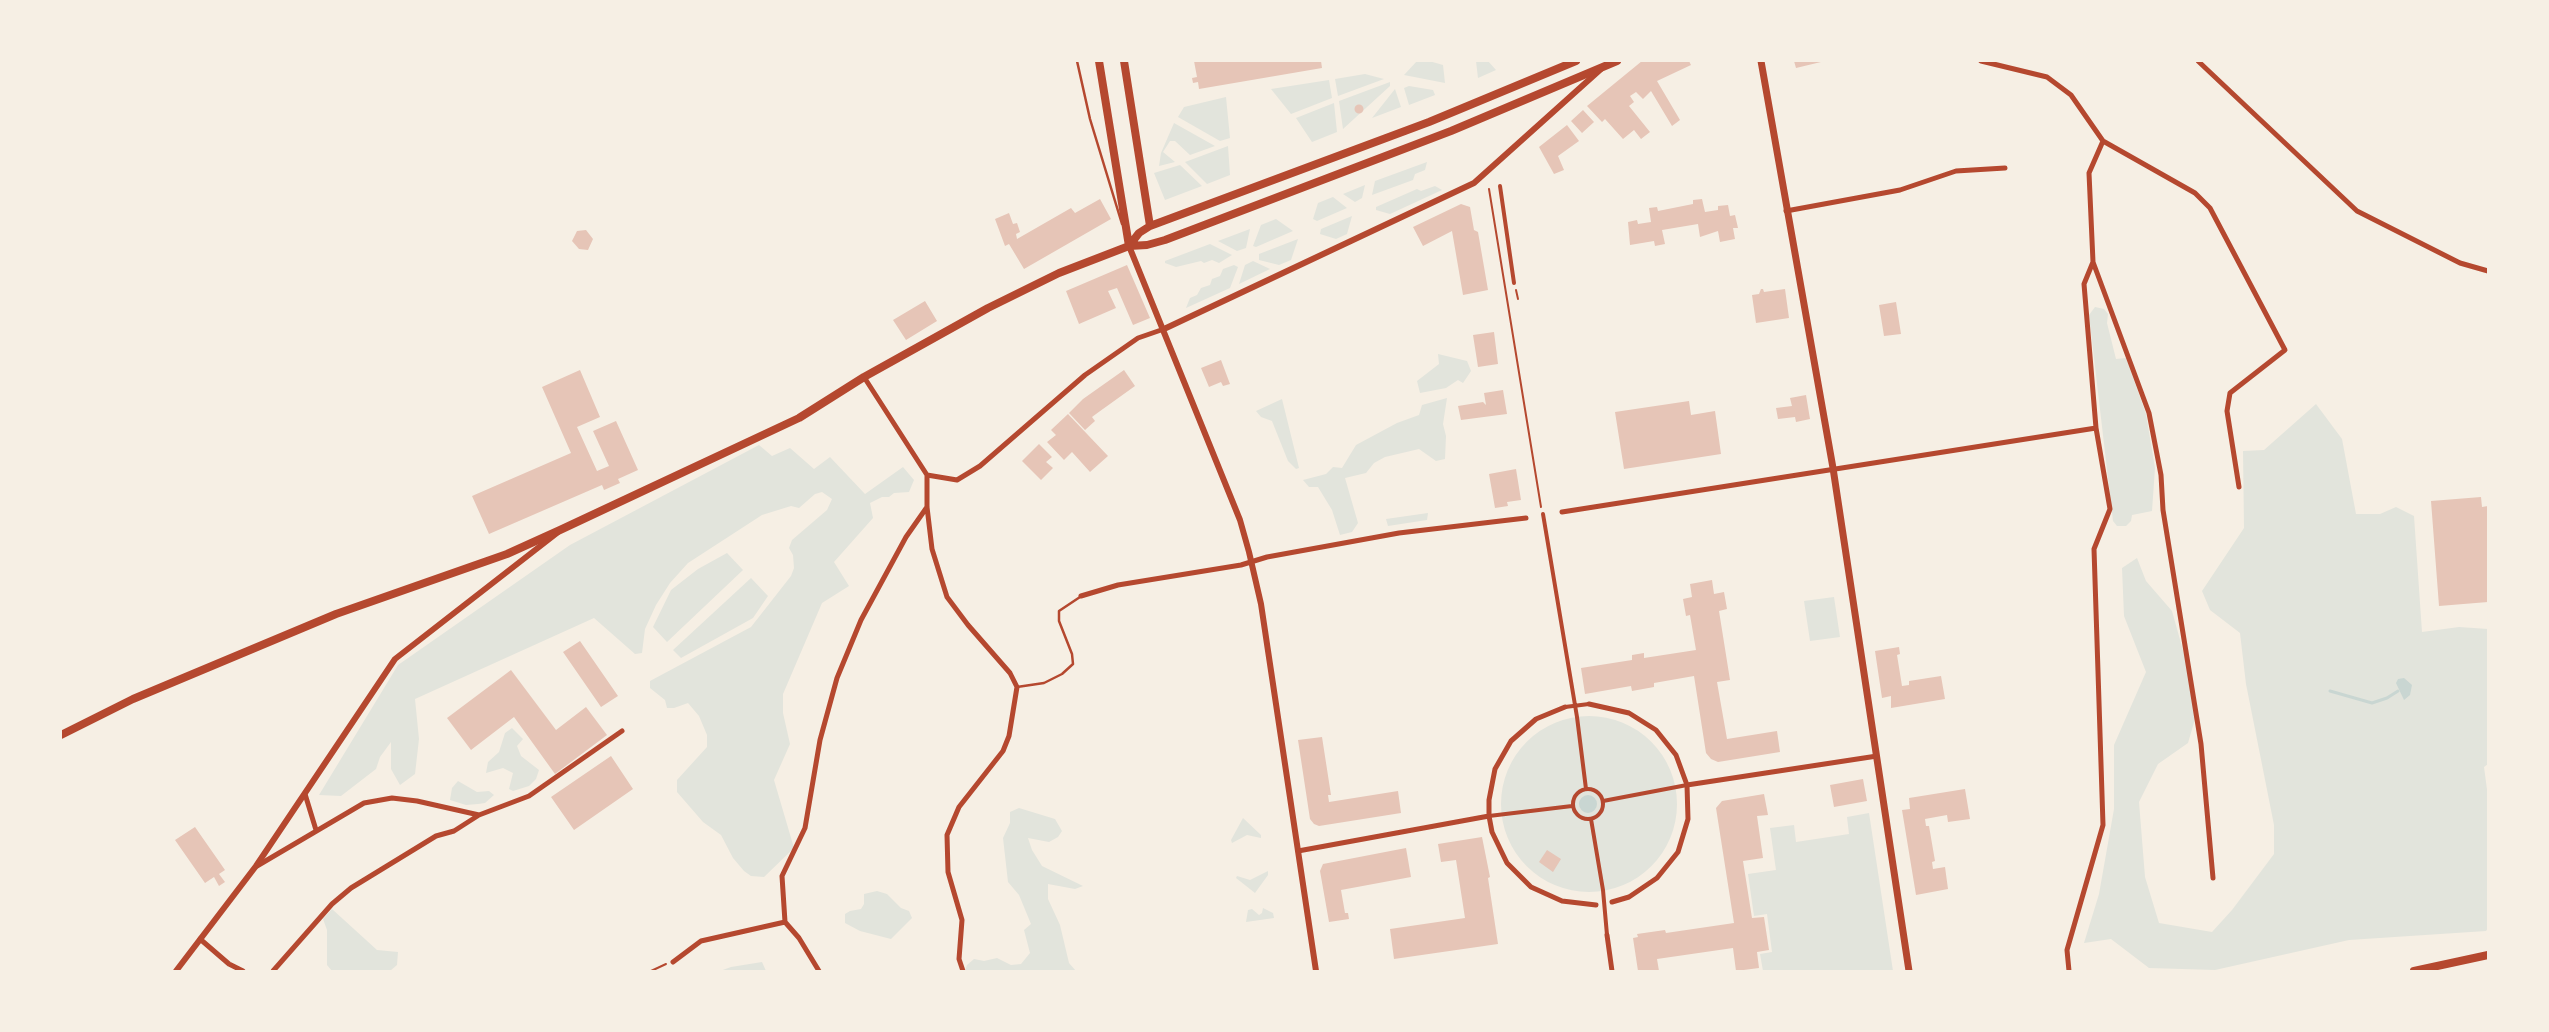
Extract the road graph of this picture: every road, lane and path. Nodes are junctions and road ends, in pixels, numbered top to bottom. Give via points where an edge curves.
1 (1077, 61) edge
2 (1098, 61) edge
3 (1124, 61) edge
4 (1576, 61) edge
5 (1617, 61) edge
6 (1762, 61) edge
7 (1981, 61) edge
8 (2198, 61) edge
9 (1603, 64) edge
10 (2103, 141) junction
11 (2005, 168) dead end
12 (1500, 186) dead end
13 (1489, 189) dead end
14 (1786, 211) junction
15 (1150, 226) junction
16 (1129, 246) junction
17 (2093, 262) junction
18 (2488, 271) edge
19 (1514, 282) joint
20 (1518, 300) dead end
21 (1164, 329) junction
22 (864, 377) junction
23 (2096, 428) junction
24 (1833, 468) junction
25 (927, 475) junction
26 (2239, 488) dead end
27 (927, 506) junction
28 (1562, 512) dead end
29 (1543, 514) joint
30 (1526, 518) dead end
31 (560, 530) junction
32 (1250, 562) junction
33 (1081, 596) joint
34 (1017, 687) junction
35 (1589, 704) joint
36 (1575, 705) junction
37 (1565, 707) joint
38 (622, 731) dead end
39 (61, 735) edge
40 (1877, 756) junction
41 (1688, 786) junction
42 (1586, 789) junction
43 (305, 794) junction
44 (1603, 801) junction
45 (1572, 806) junction
46 (479, 814) junction
47 (1489, 816) junction
48 (1591, 819) junction
49 (316, 830) junction
50 (1298, 851) junction
51 (256, 866) junction
52 (2213, 878) dead end
53 (1612, 902) joint
54 (1604, 904) junction
55 (1596, 905) joint
56 (785, 922) junction
57 (1607, 935) joint
58 (200, 939) junction
59 (2488, 955) edge
60 (673, 962) joint
61 (176, 971) edge
62 (243, 971) edge
63 (273, 971) edge
64 (651, 971) edge
65 (819, 971) edge
66 (963, 971) edge
67 (1316, 971) edge
68 (1612, 971) edge
69 (1909, 971) edge
70 (2069, 971) edge
71 (2414, 971) edge

1 - 16 lane via 1090,120
2 - 16 main road
3 - 15 main road
4 - 15 main road via 1430,122
5 - 9 main road
6 - 14 main road
7 - 10 street via 2046,77 2071,96
8 - 18 street via 2357,211 2460,262
9 - 16 main road via 1451,131 1157,243
9 - 21 street via 1474,183
10 - 17 street via 2089,172
10 - 26 street via 2195,193 2210,208 2285,350 2230,393 2227,410
11 - 14 street via 1956,172 1900,190
12 - 19 street
13 - 29 path
14 - 24 main road
15 - 16 main road via 1139,233
16 - 21 street
16 - 22 main road via 1059,273
17 - 23 street via 2084,284
17 - 52 street via 2149,413 2201,744
19 - 20 path
21 - 25 street via 1138,338 1084,375 980,466 957,480
21 - 32 street via 1240,520
22 - 25 street
22 - 31 main road via 799,418
23 - 24 street
23 - 70 street via 2110,509 2094,549 2103,825 2067,950
24 - 28 street
24 - 40 main road
25 - 27 street
27 - 34 street via 932,549 947,597 1010,673
27 - 56 street via 906,537 861,620 837,678 820,740 805,828 782,876
29 - 36 street
30 - 32 street via 1399,533
31 - 39 main road via 508,554 336,614 133,699
31 - 43 street via 395,659
32 - 33 street via 1118,585
32 - 50 street via 1262,604
33 - 34 lane via 1059,611 1059,621 1073,664 1044,683
34 - 66 street via 1009,736 1003,750 959,807 947,836 948,872 962,920 959,959
35 - 36 street
35 - 41 street via 1629,712 1656,730 1676,755
36 - 37 street
36 - 42 street
37 - 47 street via 1536,719 1511,741 1495,768
38 - 46 street via 529,796
40 - 41 street
40 - 69 main road
41 - 44 street
41 - 53 street via 1688,820 1678,852 1657,878 1629,897
42 - 44 street via 1596,791
42 - 45 street via 1575,796
43 - 49 street
43 - 51 street
44 - 48 street via 1600,814
45 - 47 street
45 - 48 street via 1581,818
46 - 49 street via 392,798 364,803
46 - 63 street via 351,888 332,904
47 - 50 street
47 - 55 street via 1492,832 1507,863 1531,886 1562,901
48 - 54 street
49 - 51 street
50 - 67 street
51 - 58 street
53 - 54 street
54 - 55 street
54 - 57 street
56 - 60 street via 701,941
56 - 65 street
57 - 68 street
58 - 61 street
58 - 62 street via 229,964
59 - 71 main road
60 - 64 path

